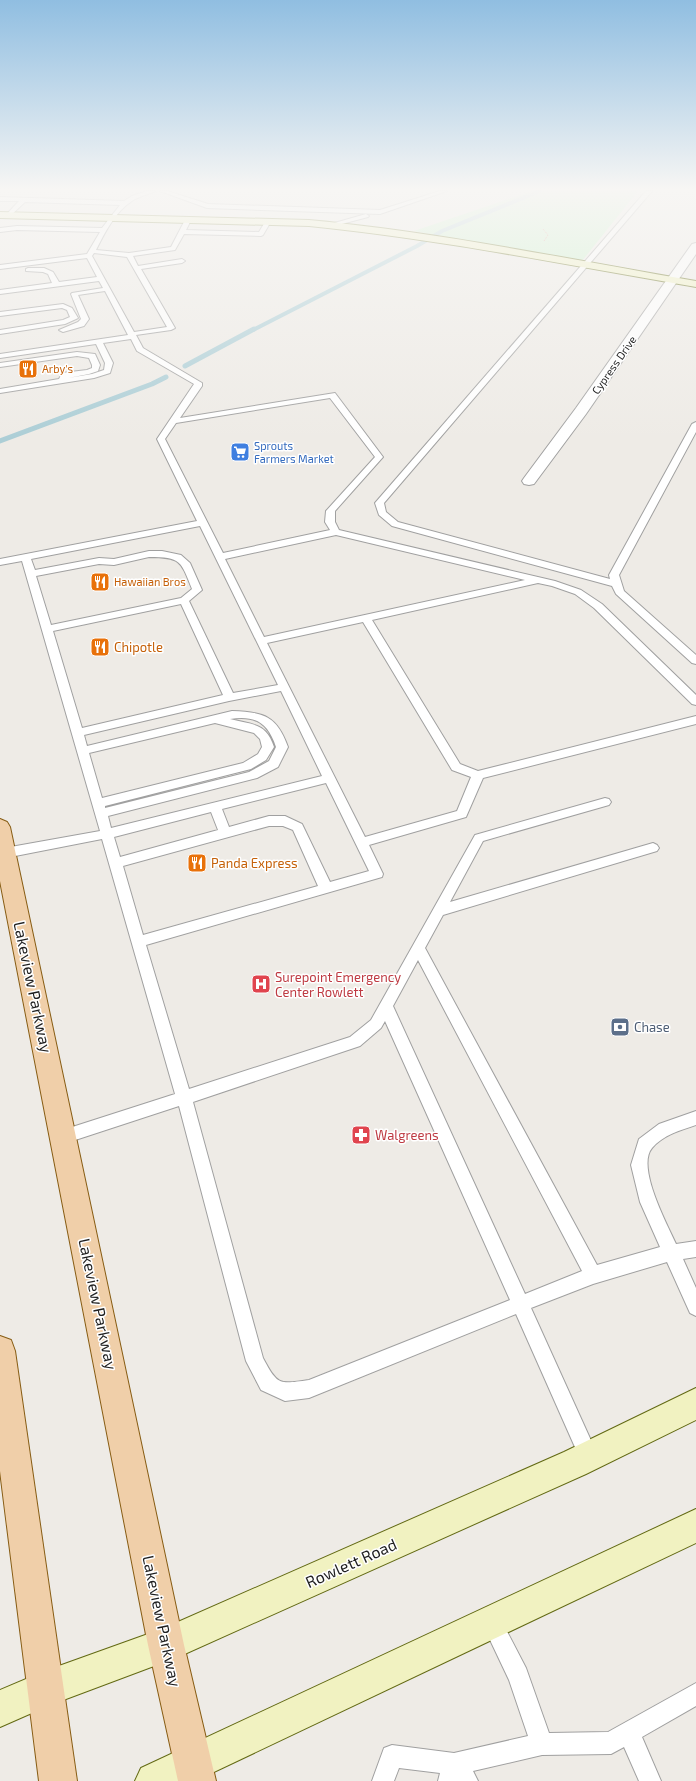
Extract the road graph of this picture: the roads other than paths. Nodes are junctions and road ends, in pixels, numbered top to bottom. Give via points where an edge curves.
1 (52, 274) edge
2 (99, 274) edge
3 (140, 274) edge
4 (576, 274) edge
5 (640, 274) edge
6 (676, 274) edge
7 (101, 279) junction
8 (672, 280) junction
9 (56, 284) junction
10 (696, 284) edge
11 (107, 289) junction
12 (0, 292) edge
13 (0, 314) edge
14 (0, 333) edge
15 (132, 335) junction
16 (0, 339) edge
17 (98, 341) junction
18 (0, 356) edge
19 (0, 365) edge
20 (62, 382) junction
21 (0, 391) edge
22 (174, 421) junction
23 (696, 424) edge
24 (529, 481) dead end
25 (202, 523) junction
26 (336, 532) junction
27 (26, 557) junction
28 (220, 557) junction
29 (0, 562) edge
30 (32, 578) junction
31 (537, 580) junction
32 (617, 584) junction
33 (184, 600) junction
34 (366, 618) junction
35 (46, 629) junction
36 (261, 641) junction
37 (696, 661) edge
38 (284, 687) junction
39 (229, 697) junction
40 (696, 701) edge
41 (207, 702) junction
42 (215, 719) junction
43 (696, 720) edge
44 (77, 733) junction
45 (82, 751) junction
46 (478, 775) junction
47 (330, 778) junction
48 (605, 802) dead end
49 (215, 807) junction
50 (99, 809) junction
51 (0, 827) edge
52 (225, 833) junction
53 (106, 834) junction
54 (362, 842) junction
55 (653, 848) dead end
56 (3, 854) edge
57 (115, 863) junction
58 (326, 888) junction
59 (438, 911) junction
60 (138, 942) junction
61 (418, 947) junction
62 (386, 1006) junction
63 (184, 1098) junction
64 (696, 1118) edge
65 (63, 1137) junction
66 (696, 1249) edge
67 (670, 1253) junction
68 (593, 1275) junction
69 (520, 1304) junction
70 (696, 1308) edge
71 (0, 1351) edge
72 (696, 1404) edge
73 (589, 1456) junction
74 (696, 1526) edge
75 (492, 1623) junction
76 (166, 1645) junction
77 (45, 1689) junction
78 (696, 1694) edge
79 (0, 1709) edge
80 (629, 1732) junction
81 (542, 1744) junction
82 (195, 1772) edge
83 (457, 1776) edge
84 (58, 1781) edge
85 (154, 1781) edge
86 (383, 1781) edge
87 (650, 1781) edge

1 - 9 lane
2 - 7 lane
3 - 15 lane via 171,328
4 - 32 lane via 379,503 382,513 395,524
5 - 8 street
6 - 8 street, Cypress Drive
7 - 9 lane
7 - 11 lane
8 - 10 street
8 - 24 street, Cypress Drive via 581,412
9 - 12 lane
11 - 15 lane
11 - 16 lane via 74,294 85,319 81,324 70,329
13 - 14 lane via 63,306 70,309 74,318 73,323 66,325
15 - 17 lane
15 - 22 lane via 140,349 198,383
17 - 18 lane
17 - 20 lane via 109,364 107,371
19 - 20 lane via 77,354 92,356 95,368 89,372 65,376
20 - 21 lane
22 - 25 lane via 161,439
22 - 26 lane via 332,394 379,457 331,511 330,522
23 - 32 lane via 614,575
25 - 27 lane
25 - 28 lane
26 - 28 lane
26 - 31 lane
27 - 29 lane
27 - 30 lane
28 - 36 lane
30 - 33 lane via 101,568 114,562 149,554 162,554 178,557 187,565 197,590
30 - 35 lane
31 - 34 lane
31 - 40 lane via 578,592 598,606
32 - 37 lane via 619,592
33 - 35 lane
33 - 39 lane
34 - 36 lane
34 - 46 lane via 456,767
35 - 44 lane
36 - 38 lane
38 - 39 lane
38 - 47 lane
39 - 41 lane
41 - 42 lane
41 - 44 lane
42 - 45 lane
42 - 50 lane via 232,715 250,715 266,720 277,732 282,747 274,764 253,775
43 - 46 lane
44 - 45 lane
45 - 50 lane
46 - 54 lane via 462,814
47 - 49 lane
47 - 54 lane
48 - 59 lane via 479,838
49 - 52 lane
49 - 53 lane
50 - 53 lane
51 - 56 main road, Lakeview Parkway
52 - 57 lane
52 - 58 lane via 269,821 285,821 298,827
53 - 56 lane
53 - 57 lane
54 - 58 lane via 377,874
55 - 59 lane
56 - 65 main road, Lakeview Parkway
57 - 60 lane
58 - 60 lane
59 - 61 lane
60 - 63 lane
61 - 62 lane
61 - 68 lane
62 - 63 lane via 376,1024 355,1042
62 - 69 lane
63 - 65 lane
63 - 69 lane via 255,1361 268,1384 285,1392 309,1389
64 - 67 lane via 664,1129 645,1144 639,1165 648,1202
65 - 76 main road, Lakeview Parkway
66 - 67 lane
67 - 68 lane
67 - 70 lane
68 - 69 lane
69 - 73 lane
71 - 77 main road
72 - 73 street, Rowlett Road
73 - 76 street, Rowlett Road
74 - 75 street
75 - 81 lane via 518,1676
75 - 82 street
76 - 77 street, Rowlett Road
76 - 82 main road, Lakeview Parkway
77 - 79 street, Rowlett Road
77 - 84 main road
78 - 80 lane
80 - 81 lane via 611,1743
80 - 87 lane
81 - 83 lane
82 - 85 street
83 - 86 lane via 392,1756

